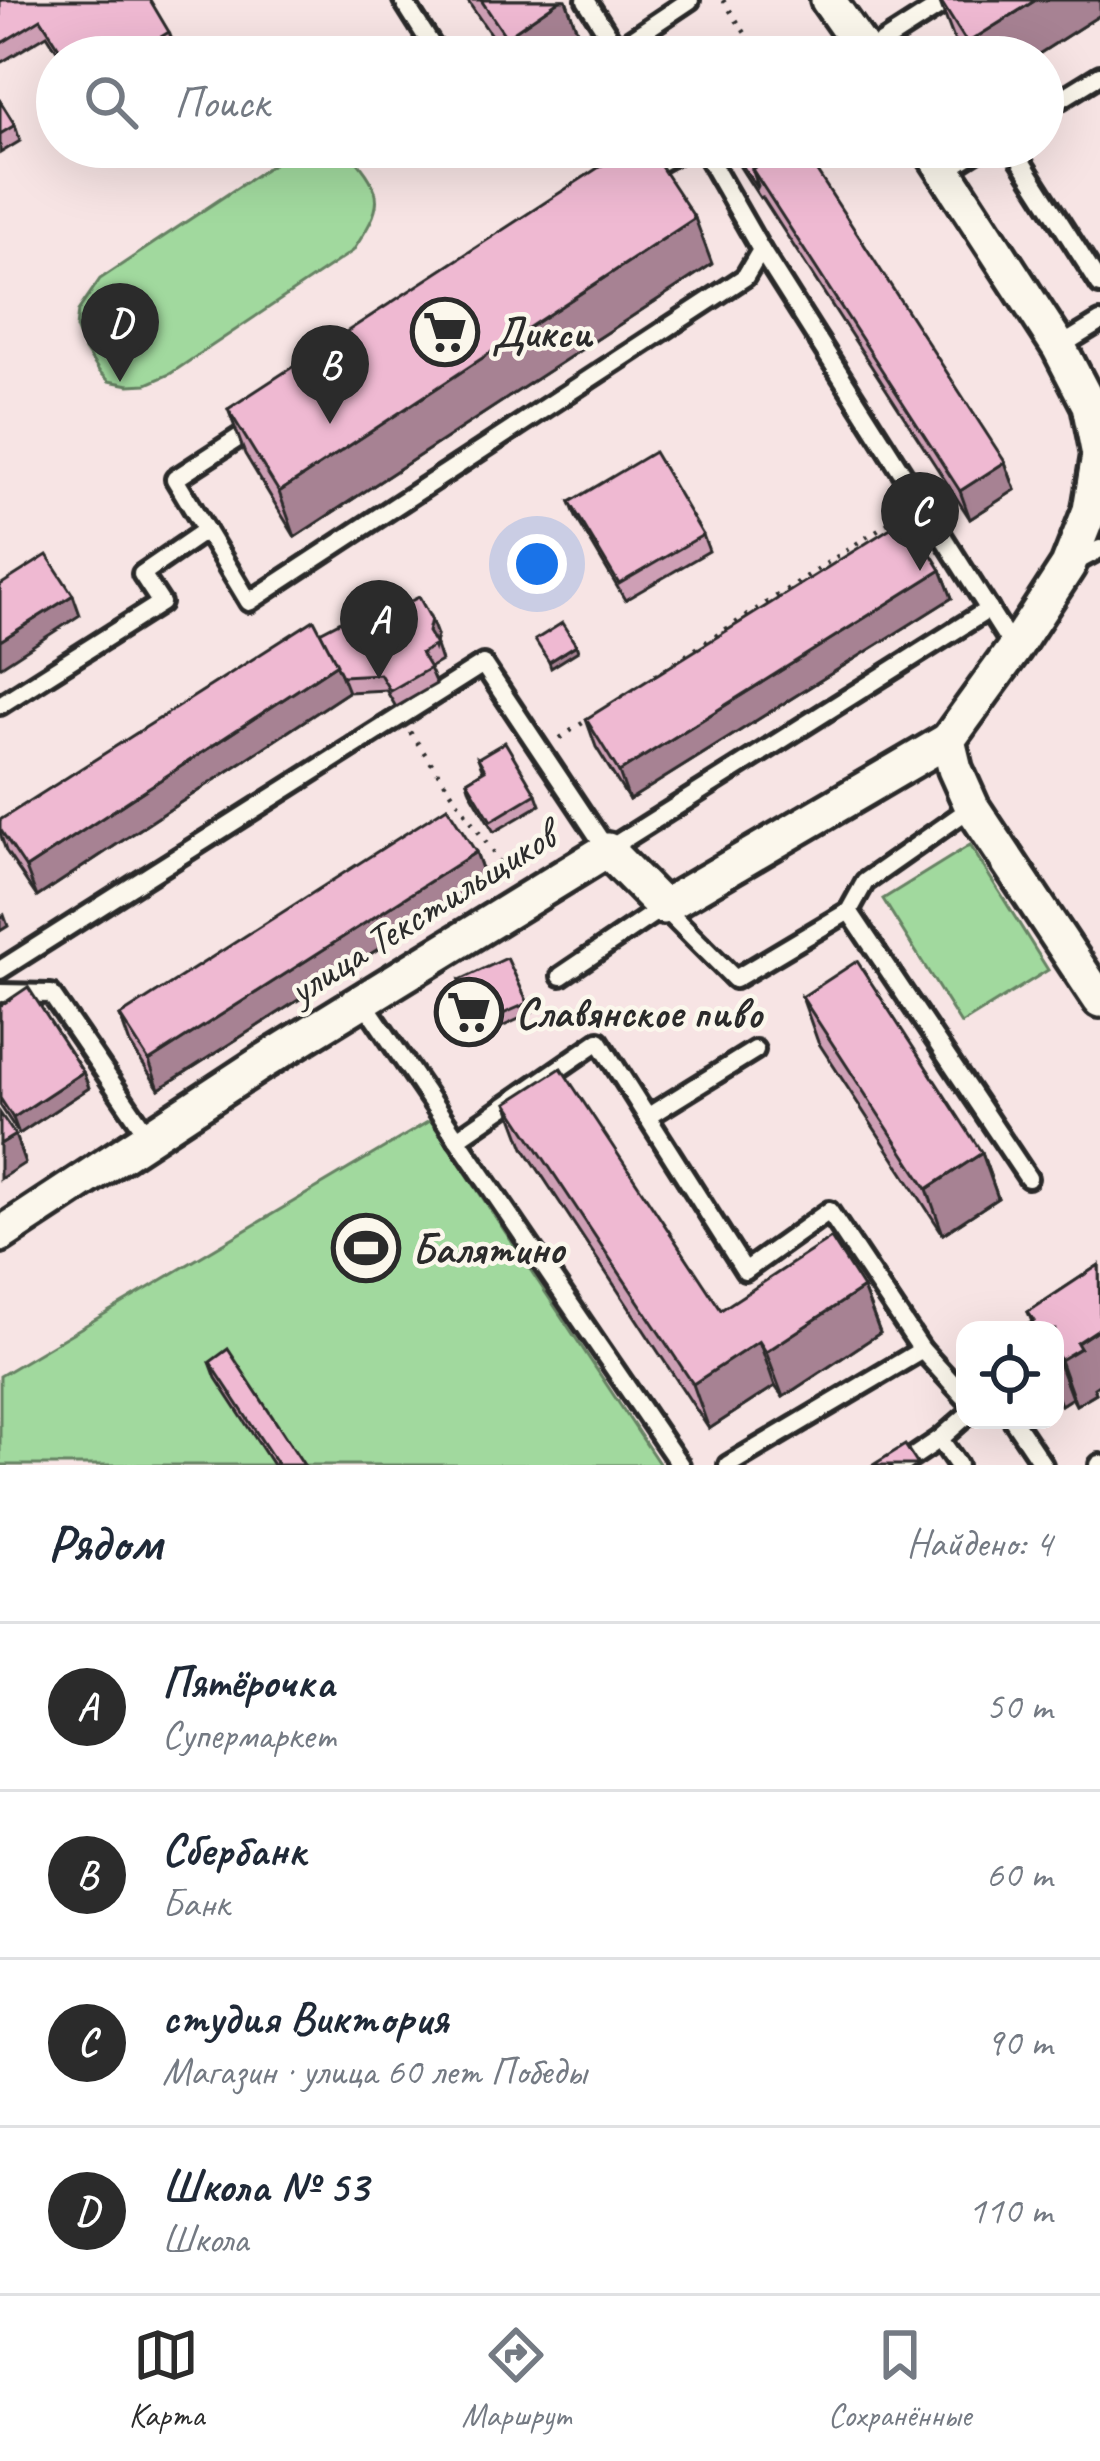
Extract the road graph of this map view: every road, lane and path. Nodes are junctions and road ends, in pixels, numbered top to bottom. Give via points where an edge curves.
1 (403, 0) edge
2 (586, 0) edge
3 (690, 0) edge
4 (723, 0) edge
5 (828, 0) edge
6 (949, 0) edge
7 (426, 36) edge
8 (603, 36) edge
9 (636, 36) edge
10 (747, 36) edge
11 (854, 36) edge
12 (886, 36) edge
13 (1100, 75) edge
14 (1064, 97) edge
15 (649, 168) edge
16 (714, 168) edge
17 (943, 168) edge
18 (1025, 168) edge
19 (622, 185) edge
20 (761, 250) junction
21 (1100, 285) edge
22 (1100, 322) edge
23 (1059, 347) junction
24 (272, 415) edge
25 (921, 502) junction
26 (206, 530) junction
27 (1100, 549) edge
28 (1068, 566) junction
29 (988, 609) junction
30 (1014, 649) junction
31 (640, 685) edge
32 (0, 706) edge
33 (600, 711) edge
34 (400, 717) junction
35 (948, 740) junction
36 (540, 751) junction
37 (972, 807) junction
38 (608, 850) junction
39 (526, 901) junction
40 (663, 907) junction
41 (849, 911) junction
42 (0, 970) edge
43 (561, 976) dead end
44 (0, 993) edge
45 (1100, 1000) edge
46 (363, 1001) junction
47 (755, 1050) dead end
48 (647, 1117) junction
49 (149, 1137) junction
50 (457, 1139) junction
51 (1028, 1178) dead end
52 (0, 1235) edge
53 (922, 1350) junction
54 (956, 1381) edge
55 (956, 1425) edge
56 (1019, 1429) edge
57 (940, 1438) junction
58 (680, 1465) edge
59 (728, 1465) edge
60 (901, 1465) edge
61 (958, 1465) edge
62 (1043, 1465) edge

1 - 7 lane
2 - 8 lane
3 - 9 lane
4 - 10 path
5 - 11 street
6 - 12 lane
13 - 14 lane
15 - 19 lane
16 - 20 lane
17 - 23 street
18 - 21 lane
20 - 25 lane
20 - 26 lane via 745,277 249,602
22 - 23 lane
23 - 28 street via 1089,405 1099,455 1090,510
24 - 26 lane via 175,479
25 - 29 lane
25 - 31 path
26 - 32 lane via 142,574 161,603
27 - 28 lane
28 - 30 street
29 - 30 lane
29 - 38 lane
30 - 35 street
33 - 36 path
34 - 36 lane via 483,664
34 - 39 path
34 - 42 lane
35 - 37 street
35 - 40 street
36 - 38 lane
37 - 41 lane via 865,882
37 - 45 street
38 - 39 street, улица Текстильщиков
38 - 40 street, улица Текстильщиков
39 - 46 street, улица Текстильщиков
40 - 41 lane via 735,979
40 - 43 lane
41 - 51 lane
44 - 49 lane via 51,994
46 - 49 street, улица Текстильщиков
46 - 50 lane
47 - 48 lane
48 - 50 lane via 599,1041
48 - 53 lane via 745,1270 829,1211
49 - 52 street, улица Текстильщиков
50 - 58 lane
53 - 54 lane
53 - 59 lane
55 - 57 lane
56 - 62 lane
57 - 60 lane
57 - 61 lane

